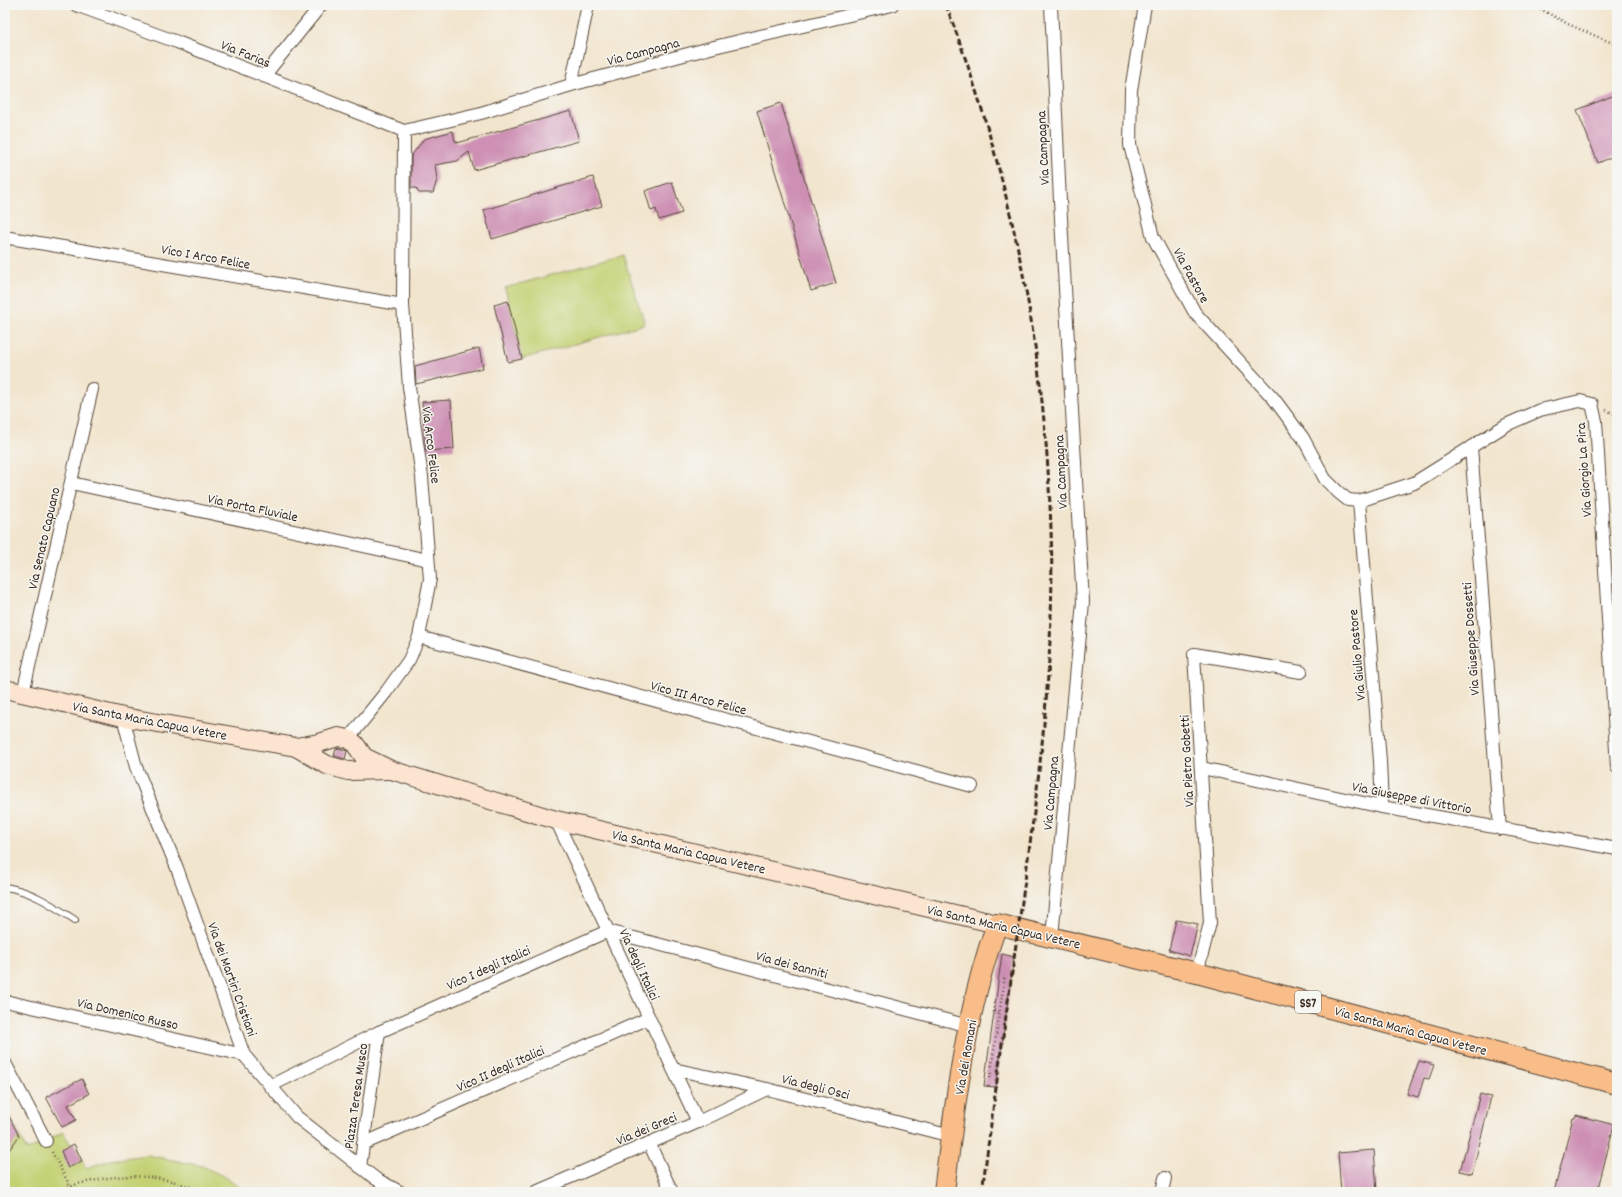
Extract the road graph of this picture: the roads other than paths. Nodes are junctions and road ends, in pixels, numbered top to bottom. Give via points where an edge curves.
1 (76, 5) edge
2 (321, 5) edge
3 (588, 5) edge
4 (892, 5) edge
5 (1051, 5) edge
6 (1145, 5) edge
7 (264, 76) junction
8 (571, 85) junction
9 (404, 131) junction
10 (5, 240) edge
11 (403, 305) junction
12 (92, 389) dead end
13 (1471, 447) junction
14 (71, 483) junction
15 (1359, 501) junction
16 (428, 560) junction
17 (419, 637) junction
18 (1302, 672) dead end
19 (5, 689) edge
20 (23, 693) junction
21 (123, 717) junction
22 (348, 739) junction
23 (296, 747) junction
24 (1617, 767) edge
25 (1202, 768) junction
26 (391, 770) junction
27 (972, 786) dead end
28 (1382, 807) junction
29 (556, 820) junction
30 (1500, 829) junction
31 (1617, 850) edge
32 (5, 887) edge
33 (75, 920) dead end
34 (997, 924) junction
35 (608, 930) junction
36 (1052, 936) junction
37 (1197, 973) junction
38 (5, 1000) edge
39 (649, 1018) junction
40 (969, 1026) junction
41 (379, 1032) junction
42 (244, 1055) junction
43 (5, 1063) edge
44 (673, 1068) junction
45 (1617, 1084) edge
46 (270, 1086) junction
47 (767, 1089) junction
48 (698, 1122) junction
49 (951, 1136) junction
50 (649, 1143) junction
51 (48, 1144) road end
52 (363, 1144) junction
53 (360, 1167) junction
54 (1165, 1178) dead end
55 (400, 1192) edge
56 (536, 1192) edge
57 (672, 1192) edge
58 (944, 1192) edge
59 (1162, 1192) edge

1 - 7 street, Via Farias
2 - 7 street
3 - 8 street
4 - 8 street, Via Campagna via 714,47
5 - 36 street, Via Campagna via 1083,602
6 - 15 street, Via Pastore via 1131,90 1130,145 1153,236 1195,313 1274,398 1303,438 1325,479 1348,500
7 - 9 street, Via Farias
8 - 9 street, Via Campagna via 481,113
9 - 11 street, Via Arco Felice
10 - 11 street, Vico I Arco Felice via 10,238
11 - 16 street, Via Arco Felice via 410,387 422,477
12 - 14 street, Via Senato Capuano
13 - 15 street, Via Giorgio La Pira via 1414,483
13 - 24 street, Via Giorgio La Pira via 1506,425 1540,410 1580,401 1592,404 1596,421
13 - 30 street, Via Giuseppe Dossetti
14 - 16 street, Via Porta Fluviale
14 - 20 street, Via Senato Capuano
15 - 28 street, Via Giulio Pastore
16 - 17 street, Via Arco Felice via 430,580
17 - 22 street, Via Arco Felice via 409,660
17 - 27 street, Vico III Arco Felice
18 - 25 street, Via Pietro Gobetti via 1194,654
19 - 20 main road, Via Santa Maria Capua Vetere / SS7
20 - 21 main road, Via Santa Maria Capua Vetere / SS7
21 - 23 main road, Via Santa Maria Capua Vetere / SS7
21 - 42 street, Via dei Martiri Cristiani via 136,767 177,868
22 - 23 main road, SS7 via 338,736
22 - 26 main road, SS7 via 364,757
23 - 26 main road, SS7 via 327,765 348,770
25 - 28 street, Via Giuseppe di Vittorio
25 - 37 street, Via Pietro Gobetti via 1210,923
26 - 29 main road, Via Santa Maria Capua Vetere / SS7
28 - 30 street, Via Giuseppe di Vittorio
29 - 34 main road, Via Santa Maria Capua Vetere / SS7
29 - 35 street, Via degli Italici
30 - 31 street, Via Giuseppe di Vittorio
32 - 33 lane via 20,889 44,900
34 - 36 main road, Via Santa Maria Capua Vetere / SS7
34 - 40 main road, Via dei Romani via 986,956
35 - 39 street, Via degli Italici
35 - 40 street, Via dei Sanniti
35 - 41 street, Vico I degli Italici
36 - 37 main road, Via Santa Maria Capua Vetere / SS7
37 - 45 main road, Via Santa Maria Capua Vetere / SS7
38 - 42 street, Via Domenico Russo
39 - 44 street, Via degli Italici
39 - 52 street, Vico II degli Italici
40 - 49 main road, Via dei Romani
41 - 46 street, Piazza Teresa Musco
41 - 52 street, Piazza Teresa Musco
42 - 46 street, Via dei Martiri Cristiani
43 - 51 street
44 - 47 street, Via degli Osci
44 - 48 street, Via degli Italici
46 - 53 street, Via dei Martiri Cristiani via 297,1117
47 - 48 street, Via dei Greci
47 - 49 street, Via degli Osci
48 - 50 street, Via dei Greci
49 - 58 main road, Via dei Romani
50 - 56 street, Via dei Greci
50 - 57 street
52 - 53 street, Piazza Teresa Musco
53 - 55 street, Via dei Martiri Cristiani
54 - 59 street

